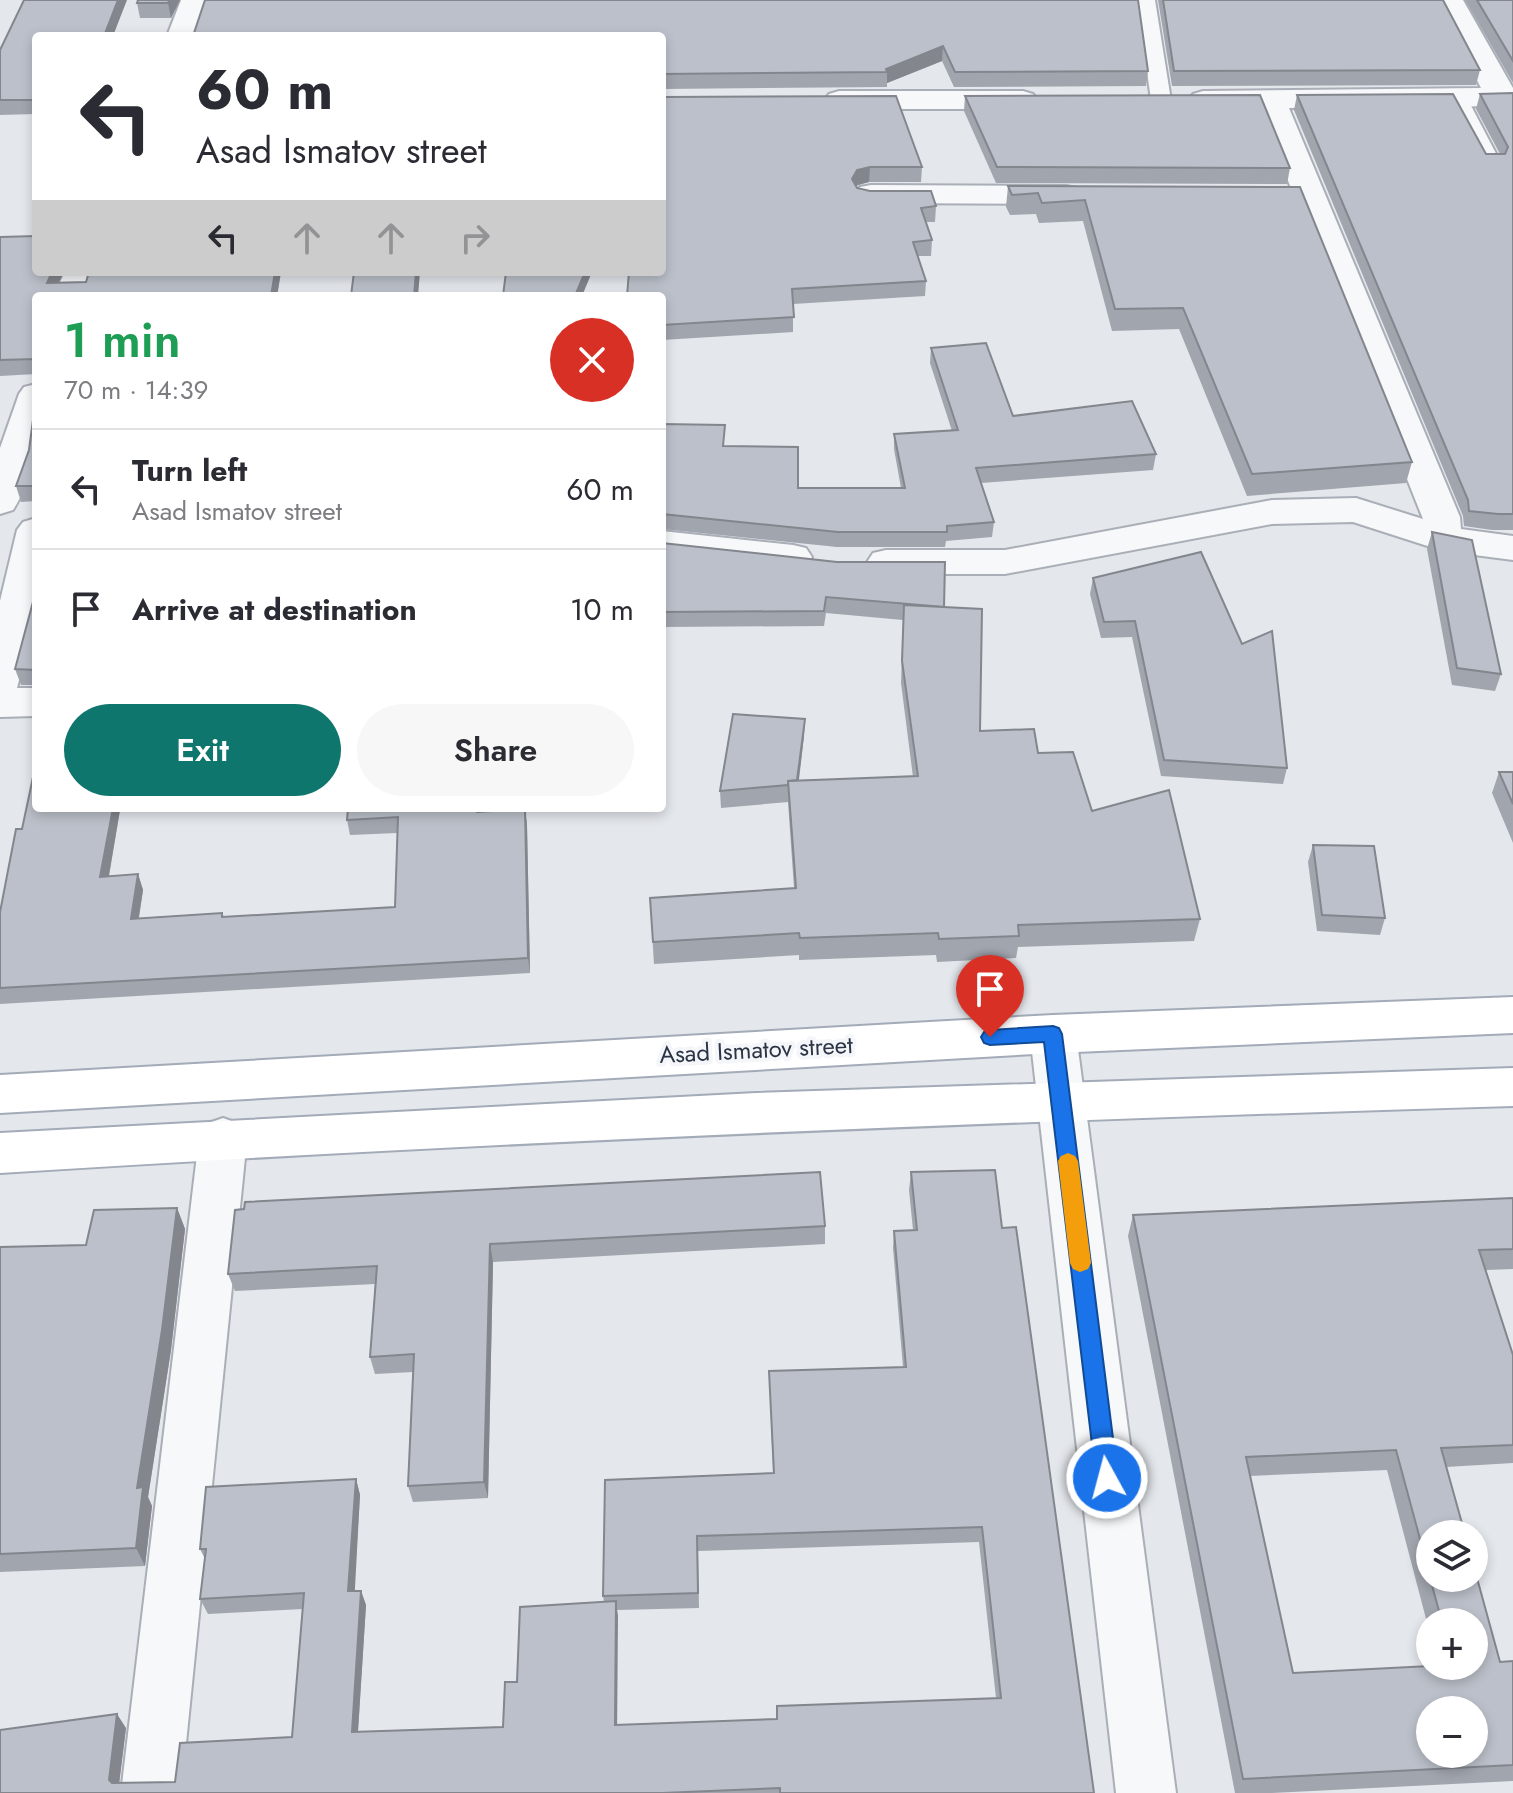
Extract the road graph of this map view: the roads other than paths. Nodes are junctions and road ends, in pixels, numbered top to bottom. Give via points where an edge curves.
1 (195, 0) edge
2 (1146, 0) edge
3 (1449, 0) edge
4 (183, 32) edge
5 (1457, 98) junction
6 (1507, 98) edge
7 (818, 100) edge
8 (1052, 100) edge
9 (1130, 100) edge
10 (1161, 100) junction
11 (1271, 100) junction
12 (1491, 163) edge
13 (870, 194) edge
14 (1090, 195) edge
15 (32, 406) edge
16 (0, 502) edge
17 (32, 528) edge
18 (0, 530) edge
19 (1443, 539) junction
20 (666, 543) edge
21 (32, 545) edge
22 (1513, 548) edge
23 (0, 684) edge
24 (32, 702) edge
25 (0, 703) edge
26 (1513, 1015) edge
27 (1053, 1034) junction
28 (1513, 1087) edge
29 (0, 1094) edge
30 (1060, 1099) junction
31 (223, 1138) junction
32 (0, 1153) edge
33 (151, 1793) edge
34 (1146, 1793) edge

1 - 4 street
2 - 10 lane
3 - 6 street
5 - 6 street
5 - 11 street
5 - 12 lane
7 - 8 street
9 - 10 street
10 - 11 street
11 - 19 street via 1293,196 1441,517
13 - 14 street
15 - 16 street
17 - 18 street
19 - 20 street via 1356,510 1272,512 1005,562 836,561
19 - 22 street
21 - 23 street
24 - 25 street
26 - 27 main road, Asad Ismatov street
27 - 29 main road, Asad Ismatov street
27 - 30 street
28 - 30 main road
30 - 31 main road
30 - 34 street
31 - 32 main road
31 - 33 street

